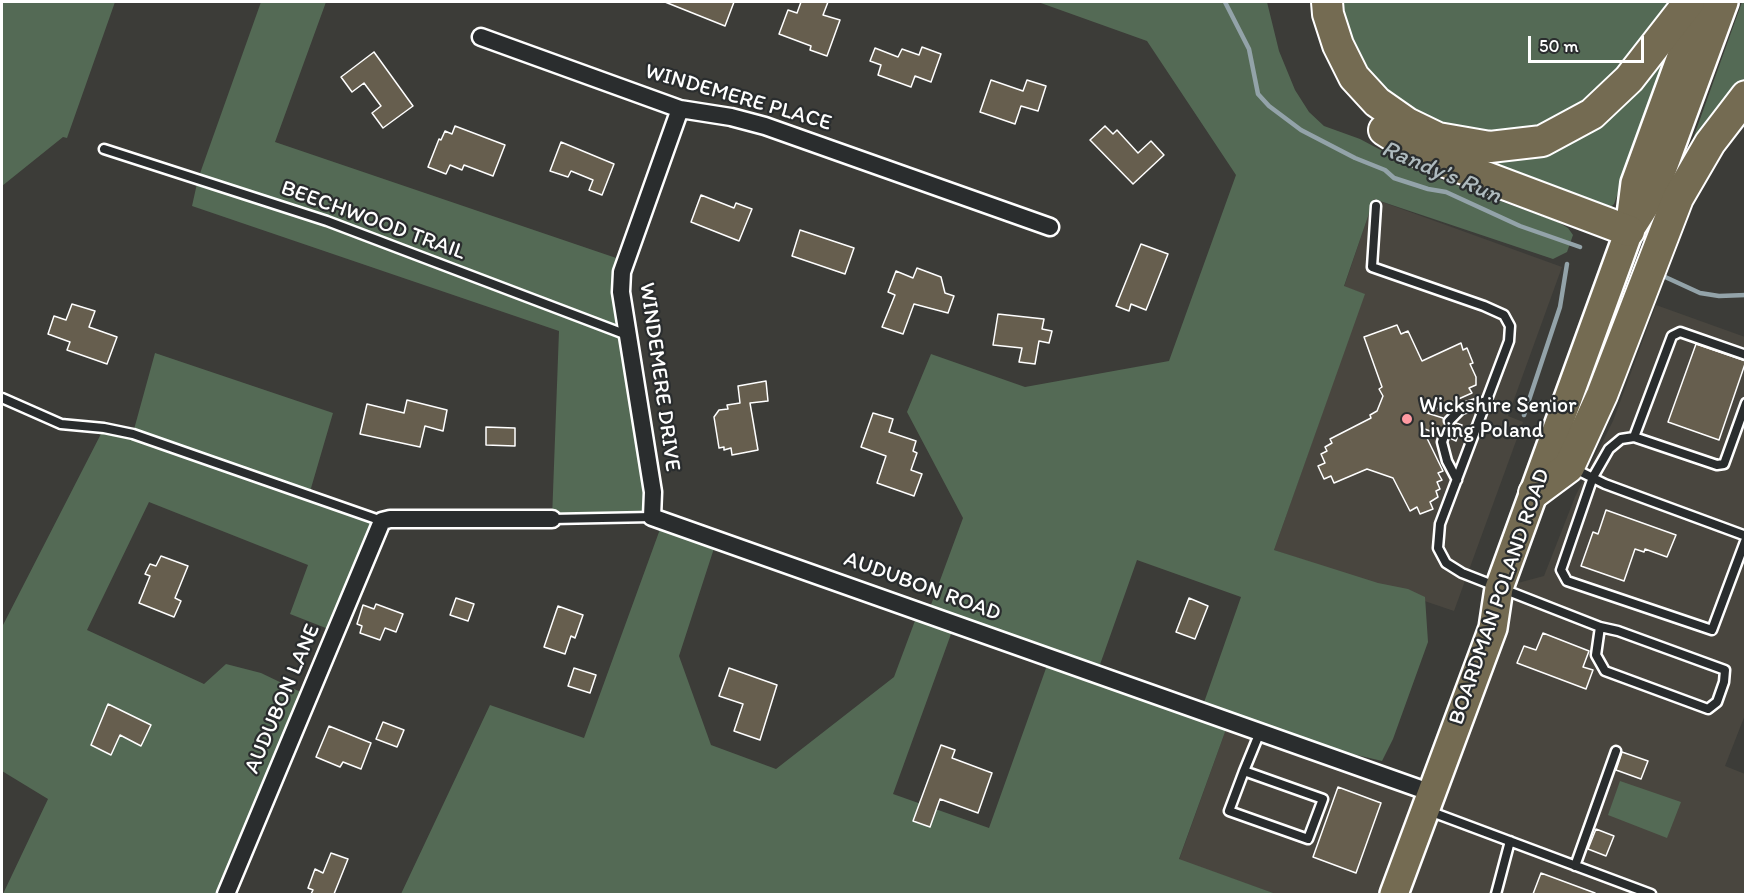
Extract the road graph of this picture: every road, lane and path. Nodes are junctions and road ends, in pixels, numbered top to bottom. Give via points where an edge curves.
1 (1307, 2) edge
2 (1327, 2) edge
3 (1689, 2) edge
4 (1701, 2) edge
5 (1724, 2) edge
6 (481, 37) dead end
7 (1746, 96) edge
8 (680, 109) junction
9 (104, 149) dead end
10 (1377, 206) dead end
11 (1050, 227) dead end
12 (1629, 231) junction
13 (627, 335) junction
14 (1746, 355) edge
15 (2, 398) edge
16 (1486, 401) junction
17 (1746, 403) edge
18 (1449, 421) dead end
19 (1444, 436) dead end
20 (1634, 436) junction
21 (1565, 465) junction
22 (1456, 480) junction
23 (1534, 493) joint
24 (652, 517) junction
25 (552, 519) joint
26 (382, 521) junction
27 (1746, 537) edge
28 (1499, 588) junction
29 (1600, 627) junction
30 (1260, 732) junction
31 (1616, 751) dead end
32 (1244, 771) junction
33 (1429, 801) junction
34 (1510, 841) junction
35 (1575, 866) junction
36 (226, 894) edge
37 (1394, 894) edge
38 (1496, 894) edge
39 (1651, 894) edge

1 - 12 highway via 1328,64 1352,99 1387,133 1419,152
2 - 3 highway via 1338,45 1354,77 1377,102 1438,138 1490,147 1542,141 1592,114 1629,79
4 - 12 main road, BOARDMAN POLAND ROAD via 1635,183
5 - 12 main road, BOARDMAN POLAND ROAD via 1654,192
6 - 8 street, WINDEMERE PLACE
7 - 21 highway via 1710,143 1678,198 1602,395
8 - 11 street, WINDEMERE PLACE via 765,126
8 - 13 street, WINDEMERE DRIVE via 622,272
9 - 13 lane, BEECHWOOD TRAIL via 327,221
10 - 16 lane via 1371,267 1504,315 1510,326 1509,341
12 - 21 main road, BOARDMAN POLAND ROAD
13 - 24 street, WINDEMERE DRIVE via 652,492
14 - 20 lane via 1680,332 1672,336
15 - 26 lane via 61,424 133,434
16 - 18 lane via 1461,409
16 - 22 lane
17 - 20 lane via 1724,464 1717,465
19 - 22 lane via 1444,452
20 - 21 lane
21 - 23 highway
21 - 27 lane
21 - 27 lane via 1561,570 1567,581 1712,630
22 - 28 lane via 1440,524 1438,548 1446,563
23 - 28 main road, BOARDMAN POLAND ROAD
24 - 25 lane, AUDUBON ROAD
24 - 30 street, AUDUBON ROAD
25 - 26 street, AUDUBON ROAD
26 - 36 street, AUDUBON LANE
28 - 29 lane
28 - 33 main road, BOARDMAN POLAND ROAD via 1493,628
29 - 29 lane via 1596,655 1605,671 1708,709 1717,702 1725,670 1618,630
30 - 32 lane
30 - 33 street, AUDUBON ROAD
31 - 35 lane
32 - 32 lane via 1230,811 1308,839 1323,799
33 - 34 lane
33 - 37 main road, BOARDMAN POLAND ROAD
34 - 35 lane
34 - 38 lane
35 - 39 lane

